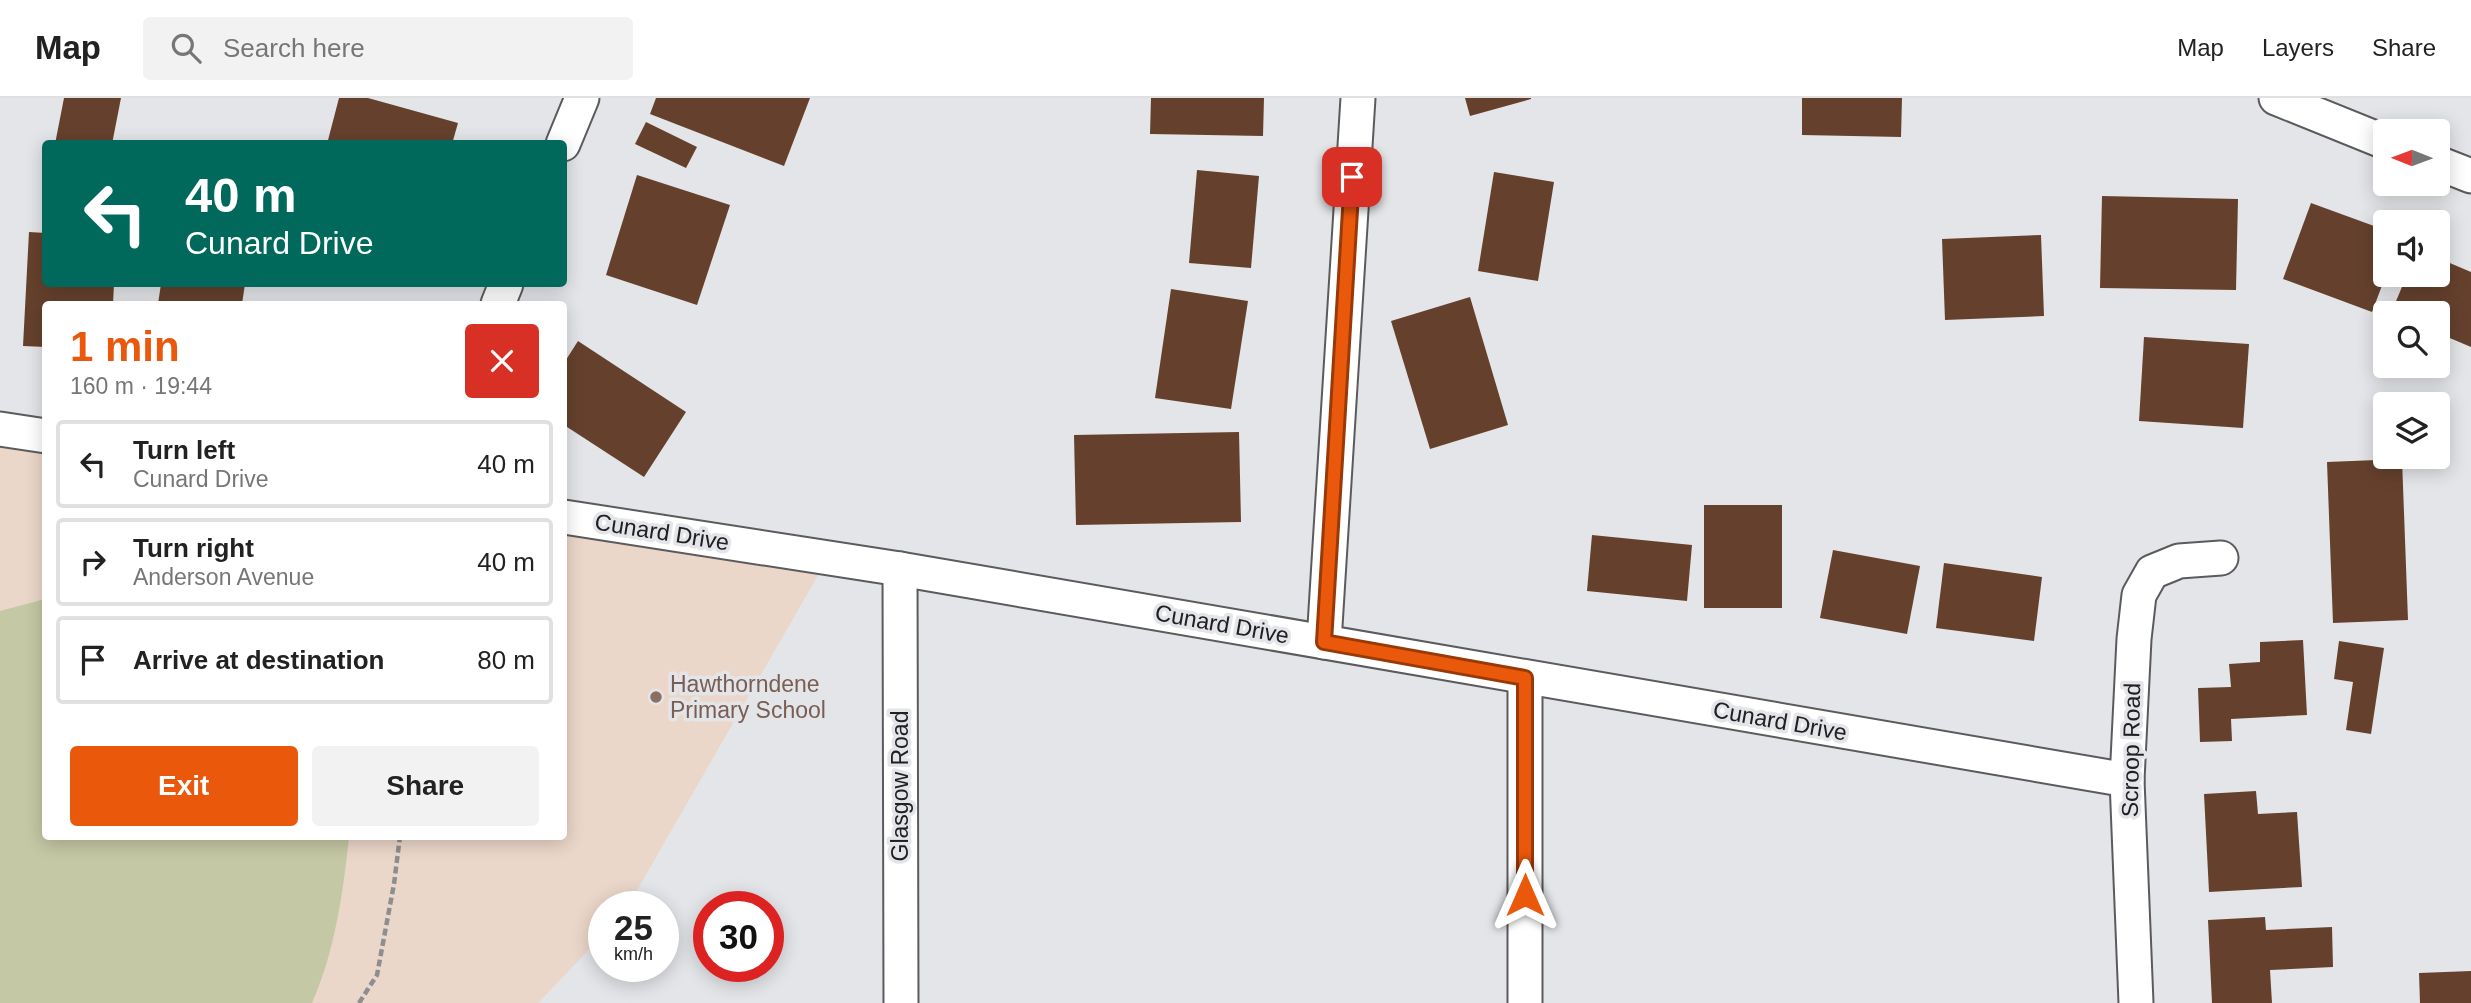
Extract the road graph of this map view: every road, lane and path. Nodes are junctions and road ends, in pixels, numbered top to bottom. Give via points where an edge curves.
1 (582, 98) edge
2 (1358, 98) edge
3 (2276, 98) edge
4 (2373, 137) edge
5 (565, 140) edge
6 (2450, 168) edge
7 (2471, 176) edge
8 (0, 429) edge
9 (42, 435) edge
10 (567, 517) edge
11 (2221, 558) dead end
12 (900, 569) junction
13 (1324, 642) junction
14 (1525, 678) junction
15 (2127, 780) junction
16 (400, 840) edge
17 (359, 1003) edge
18 (901, 1003) edge
19 (1525, 1003) edge
20 (2136, 1003) edge

1 - 5 street
2 - 13 street
3 - 4 street
6 - 7 street
8 - 9 street
10 - 12 street, Cunard Drive
11 - 15 street, Scroop Road via 2179,561 2152,572 2139,595
12 - 13 street, Cunard Drive
12 - 18 street, Glasgow Road
13 - 14 street, Cunard Drive
14 - 15 street, Cunard Drive
14 - 19 street
15 - 20 street, Scroop Road
16 - 17 path via 377,975

